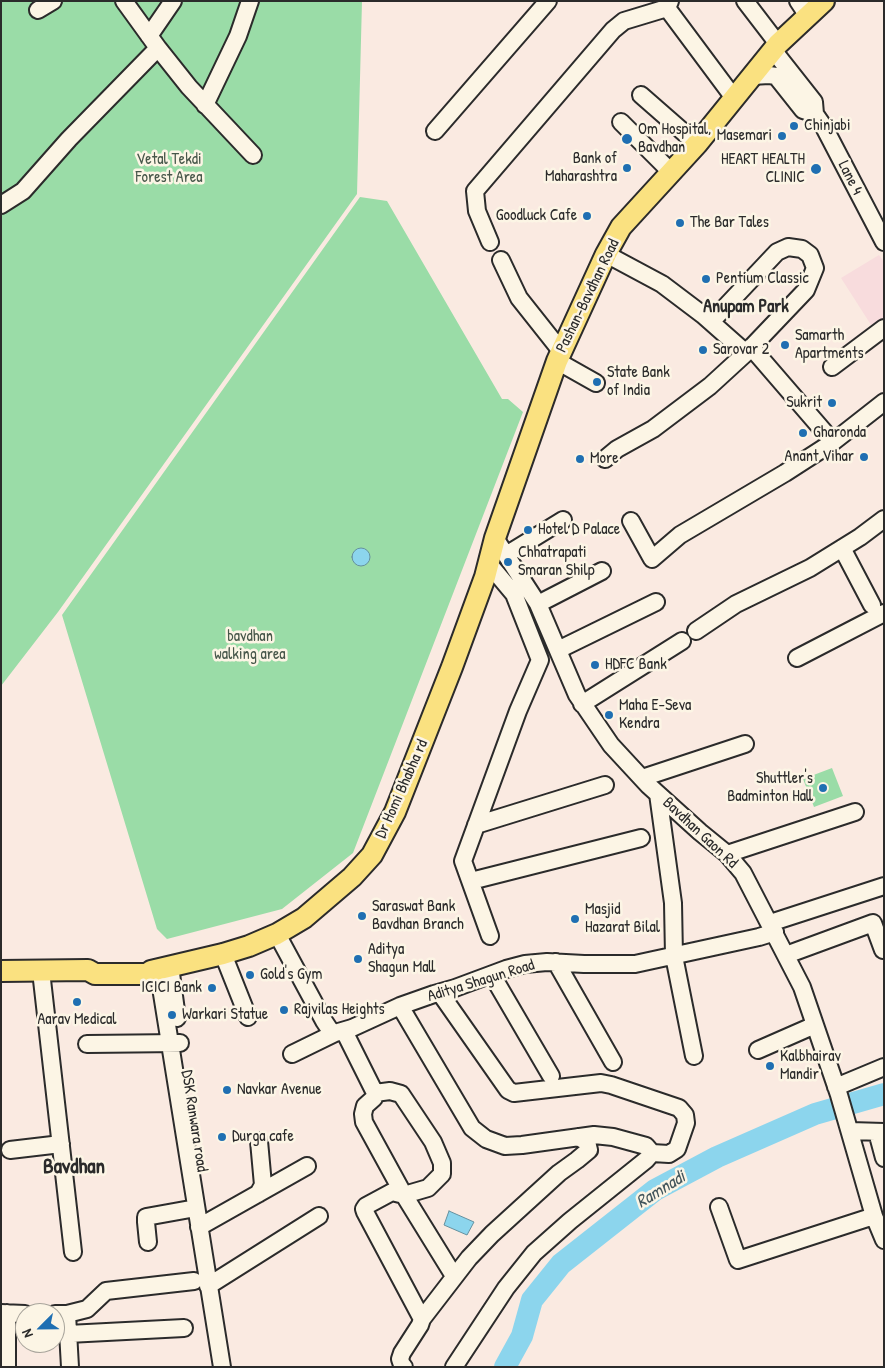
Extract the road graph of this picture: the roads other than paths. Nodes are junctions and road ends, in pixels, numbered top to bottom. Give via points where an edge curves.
1 (53, 1) edge
2 (124, 1) edge
3 (173, 1) edge
4 (250, 1) edge
5 (548, 1) edge
6 (745, 1) edge
7 (824, 1) edge
8 (669, 5) edge
9 (803, 9) edge
10 (38, 10) dead end
11 (153, 42) junction
12 (776, 47) junction
13 (752, 76) junction
14 (641, 94) dead end
15 (734, 98) junction
16 (205, 104) junction
17 (815, 114) junction
18 (621, 122) dead end
19 (435, 131) dead end
20 (697, 144) junction
21 (253, 155) dead end
22 (672, 172) junction
23 (1, 205) edge
24 (490, 242) dead end
25 (884, 242) edge
26 (606, 254) junction
27 (501, 260) dead end
28 (711, 322) junction
29 (884, 328) edge
30 (749, 350) junction
31 (559, 356) junction
32 (832, 367) dead end
33 (596, 383) dead end
34 (884, 402) edge
35 (833, 442) junction
36 (605, 459) dead end
37 (884, 519) edge
38 (563, 520) dead end
39 (631, 521) dead end
40 (495, 538) joint
41 (842, 548) junction
42 (497, 559) junction
43 (602, 571) dead end
44 (656, 602) dead end
45 (538, 604) junction
46 (878, 609) edge
47 (696, 631) dead end
48 (682, 640) dead end
49 (558, 650) junction
50 (797, 658) dead end
51 (582, 704) junction
52 (745, 744) dead end
53 (642, 778) junction
54 (605, 785) dead end
55 (658, 794) junction
56 (855, 812) dead end
57 (476, 825) junction
58 (641, 838) dead end
59 (727, 854) junction
60 (471, 881) junction
61 (884, 886) edge
62 (772, 928) junction
63 (277, 934) junction
64 (490, 936) dead end
65 (883, 950) edge
66 (223, 954) junction
67 (786, 955) junction
68 (674, 956) junction
69 (556, 962) junction
70 (160, 968) junction
71 (1, 970) edge
72 (41, 970) junction
73 (492, 975) junction
74 (440, 992) junction
75 (400, 1006) junction
76 (248, 1017) dead end
77 (815, 1025) junction
78 (339, 1032) junction
79 (176, 1043) junction
80 (87, 1044) dead end
81 (758, 1050) dead end
82 (292, 1054) dead end
83 (694, 1056) dead end
84 (613, 1062) dead end
85 (884, 1068) edge
86 (551, 1076) dead end
87 (837, 1091) junction
88 (375, 1092) junction
89 (849, 1128) junction
90 (880, 1132) edge
91 (578, 1137) junction
92 (259, 1140) dead end
93 (61, 1144) junction
94 (10, 1150) dead end
95 (652, 1154) junction
96 (884, 1158) edge
97 (307, 1166) dead end
98 (258, 1194) junction
99 (404, 1195) junction
100 (198, 1199) junction
101 (719, 1207) dead end
102 (319, 1216) dead end
103 (874, 1216) junction
104 (204, 1225) junction
105 (884, 1240) edge
106 (148, 1242) dead end
107 (73, 1252) dead end
108 (454, 1276) junction
109 (203, 1280) junction
110 (65, 1313) edge
111 (4, 1314) edge
112 (422, 1319) junction
113 (65, 1325) edge
114 (184, 1328) dead end
115 (68, 1334) junction
116 (7, 1367) edge
117 (70, 1367) edge
118 (222, 1367) edge
119 (404, 1367) edge
120 (454, 1367) edge

1 - 10 street
2 - 11 street
3 - 11 street
4 - 16 street via 238,36
5 - 19 street
6 - 12 street, Lane 4
7 - 9 main road, Pashan-Bavdhan Road
8 - 15 street
8 - 24 street via 624,21 613,30 475,191 477,212
9 - 12 main road, Pashan-Bavdhan Road
11 - 16 street
11 - 23 street via 23,191
12 - 13 main road, Pashan-Bavdhan Road
12 - 17 street, Lane 4 via 814,102
13 - 15 main road, Pashan-Bavdhan Road
13 - 17 street, Lane 4 via 776,76 803,110
14 - 20 street
15 - 20 main road, Pashan-Bavdhan Road
16 - 21 street
17 - 25 street, Lane 4
18 - 22 street
20 - 22 main road, Pashan-Bavdhan Road
22 - 26 main road, Pashan-Bavdhan Road via 622,228
26 - 28 street via 662,284
26 - 31 main road, Pashan-Bavdhan Road
27 - 31 street via 518,298
28 - 30 street
28 - 30 street via 777,252 788,247 802,249 810,255 815,268 806,290
29 - 32 street
30 - 35 street
30 - 36 street via 710,386 653,429 616,449
31 - 33 street
31 - 40 main road, Pashan-Bavdhan Road
34 - 35 street
35 - 39 street via 680,535 652,559
37 - 41 street
38 - 42 street
40 - 42 main road, Dr Homi Bhabha rd
41 - 46 street
41 - 47 street via 810,568 736,604
42 - 45 street, Bavdhan Gaon Rd
42 - 57 street via 540,660
42 - 63 main road, Dr Homi Bhabha rd via 485,577 395,812 372,855 330,897
43 - 45 street
44 - 49 street
45 - 49 street, Bavdhan Gaon Rd
46 - 50 street
48 - 51 street
49 - 51 street, Bavdhan Gaon Rd
51 - 53 street, Bavdhan Gaon Rd via 611,745
52 - 53 street
53 - 55 street, Bavdhan Gaon Rd
54 - 57 street
55 - 59 street, Bavdhan Gaon Rd
55 - 68 street via 673,903
56 - 59 street
57 - 60 street via 463,861
58 - 60 street
59 - 62 street, Bavdhan Gaon Rd via 743,873
60 - 64 street
61 - 62 street, Aditya Shagun Road
62 - 67 street, Bavdhan Gaon Rd
62 - 68 street, Aditya Shagun Road via 759,937
63 - 66 main road, Dr Homi Bhabha rd
63 - 78 street via 324,1021 330,1030
65 - 67 street via 872,923
66 - 70 main road, Dr Homi Bhabha rd
66 - 76 street
67 - 77 street, Bavdhan Gaon Rd via 802,987
68 - 69 street, Aditya Shagun Road via 634,964
68 - 83 street
69 - 73 street, Aditya Shagun Road via 525,964
69 - 84 street
70 - 72 main road via 94,966 88,970
70 - 79 street, DSK Ranwara road
71 - 72 main road
72 - 93 street
73 - 74 street, Aditya Shagun Road
73 - 86 street
74 - 75 street, Aditya Shagun Road
74 - 95 street via 508,1090 514,1094 601,1083 679,1108 686,1123 677,1150 668,1154
75 - 78 street, Aditya Shagun Road
75 - 91 street via 472,1128 486,1139 505,1146
77 - 81 street
77 - 87 street, Bavdhan Gaon Rd
78 - 82 street, Aditya Shagun Road
78 - 88 street
79 - 80 street
79 - 100 street, DSK Ranwara road
85 - 87 street
87 - 89 street, Bavdhan Gaon Rd
88 - 99 street via 374,1098 365,1106 364,1122
88 - 99 street via 401,1094 433,1142 442,1163 442,1174 428,1188
89 - 90 street
89 - 103 street, Bavdhan Gaon Rd
90 - 96 street
91 - 95 street via 613,1137 646,1146
91 - 108 street via 587,1142 589,1150 492,1234
92 - 98 street via 263,1185
93 - 94 street
93 - 107 street
95 - 120 street via 534,1253 506,1288
97 - 98 street
98 - 104 street
99 - 108 street
99 - 112 street via 392,1192 364,1210
100 - 104 street, DSK Ranwara road
100 - 106 street via 146,1217
101 - 103 street via 738,1260
102 - 109 street
103 - 105 street, Bavdhan Gaon Rd
104 - 109 street, DSK Ranwara road via 215,1264
108 - 112 street
109 - 110 street via 106,1291 87,1309
109 - 118 street, DSK Ranwara road
111 - 116 street
112 - 119 street via 402,1353 400,1359
113 - 115 street
114 - 115 street
115 - 117 street

